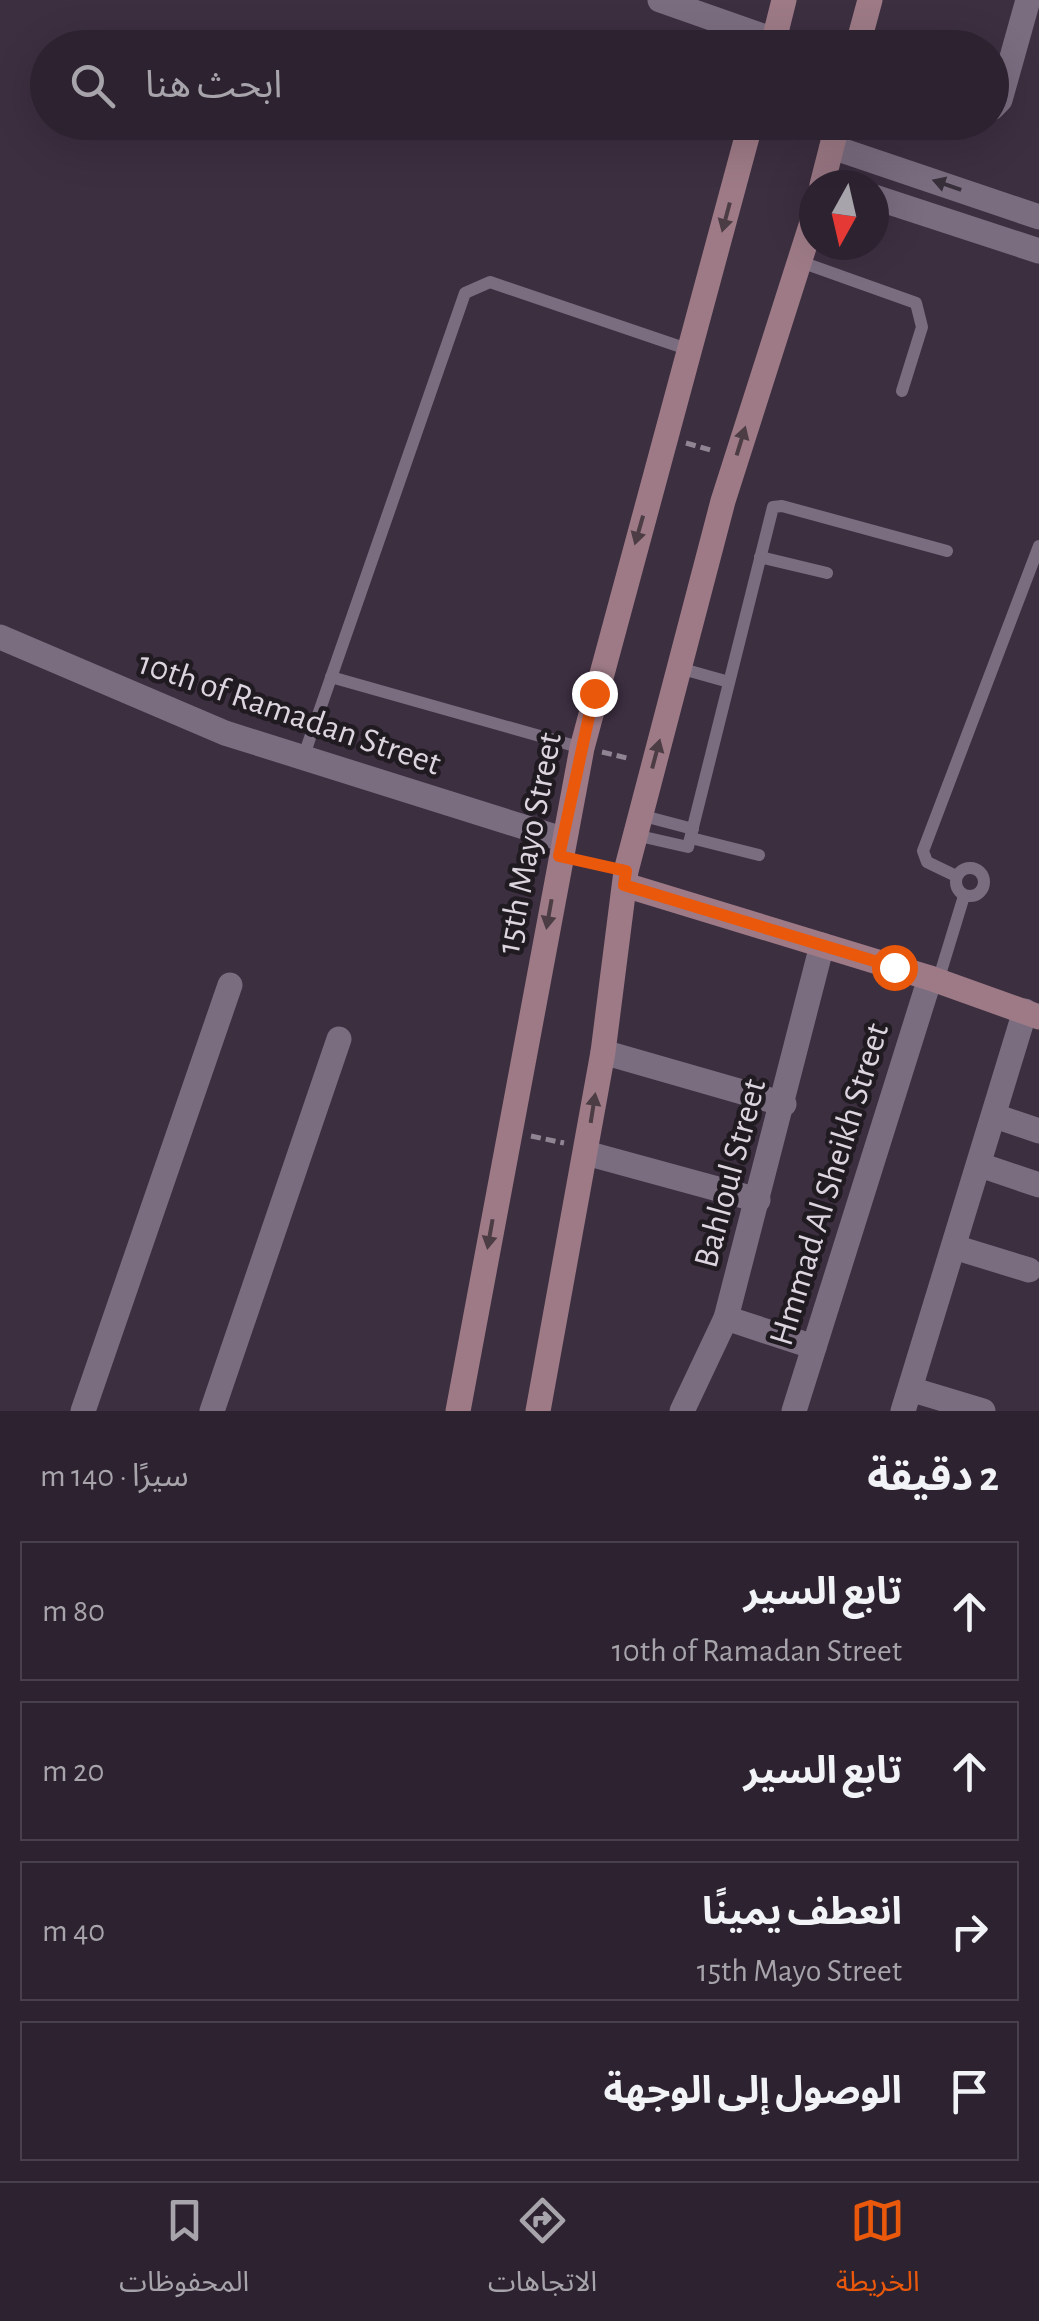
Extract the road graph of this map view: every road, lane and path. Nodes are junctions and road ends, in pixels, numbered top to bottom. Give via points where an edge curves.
1 (660, 0) edge
2 (784, 0) edge
3 (870, 0) edge
4 (1028, 0) edge
5 (737, 30) edge
6 (776, 30) edge
7 (862, 30) edge
8 (1009, 68) edge
9 (746, 140) edge
10 (835, 140) edge
11 (849, 140) edge
12 (830, 170) edge
13 (889, 202) edge
14 (1039, 216) edge
15 (1039, 252) edge
16 (801, 262) joint
17 (690, 350) junction
18 (902, 391) dead end
19 (666, 438) junction
20 (736, 458) junction
21 (1039, 546) edge
22 (946, 551) dead end
23 (760, 557) junction
24 (827, 574) dead end
25 (0, 637) edge
26 (678, 668) junction
27 (331, 677) junction
28 (729, 682) junction
29 (582, 748) junction
30 (303, 758) junction
31 (653, 764) junction
32 (638, 825) junction
33 (692, 833) junction
34 (562, 840) junction
35 (759, 856) dead end
36 (956, 876) junction
37 (624, 885) junction
38 (964, 896) junction
39 (822, 945) junction
40 (934, 979) junction
41 (230, 985) dead end
42 (1032, 1014) edge
43 (339, 1039) dead end
44 (602, 1052) junction
45 (784, 1104) junction
46 (995, 1116) junction
47 (1039, 1131) edge
48 (509, 1132) junction
49 (586, 1150) junction
50 (980, 1165) junction
51 (1039, 1186) edge
52 (758, 1200) junction
53 (954, 1248) junction
54 (1029, 1270) dead end
55 (726, 1318) junction
56 (814, 1348) junction
57 (907, 1400) edge
58 (83, 1411) edge
59 (212, 1411) edge
60 (458, 1411) edge
61 (538, 1411) edge
62 (682, 1411) edge
63 (794, 1411) edge
64 (982, 1411) edge

1 - 5 street
2 - 6 main road
3 - 7 main road
4 - 8 street
9 -> 17 main road, 15th Mayo Street
10 - 12 main road
14 -> 11 street
13 - 15 street
16 - 18 lane via 916,303 922,327
20 -> 16 main road
17 - 19 main road, 15th Mayo Street
17 - 27 lane via 496,284 470,288
19 - 20 path
19 -> 29 main road, 15th Mayo Street
20 - 26 main road
21 - 36 lane via 923,852 927,862
22 - 23 lane via 777,506
23 - 24 lane
23 - 28 lane
25 - 30 street, 10th of Ramadan Street via 178,716
26 - 28 lane
31 -> 26 main road
27 - 29 lane
27 - 30 lane
28 - 33 lane
29 - 31 path
29 - 34 main road, 15th Mayo Street
30 - 34 street, 10th of Ramadan Street
31 - 32 main road
32 - 33 lane
32 - 33 lane via 683,848
32 - 37 main road
33 - 35 lane
34 -> 48 main road, 15th Mayo Street
36 - 38 lane
36 - 38 lane via 976,869 984,881 978,894
37 - 39 main road
37 - 44 main road
38 - 40 lane
39 - 40 main road
39 - 45 street, Bahloul Street
40 - 42 main road
40 - 56 street, Hmmad Al Sheikh Street
41 - 58 street
42 - 46 street
43 - 59 street
44 - 45 street
49 -> 44 main road
45 - 52 street, Bahloul Street
46 - 47 street
46 - 50 street
48 - 49 path
48 -> 60 main road, 15th Mayo Street
49 - 52 street
49 - 61 main road
50 - 51 street
50 - 53 street
52 - 55 street, Bahloul Street
53 - 54 street
53 - 57 street
55 - 56 street
55 - 62 street, Bahloul Street
56 - 63 street, Hmmad Al Sheikh Street
57 - 64 street

